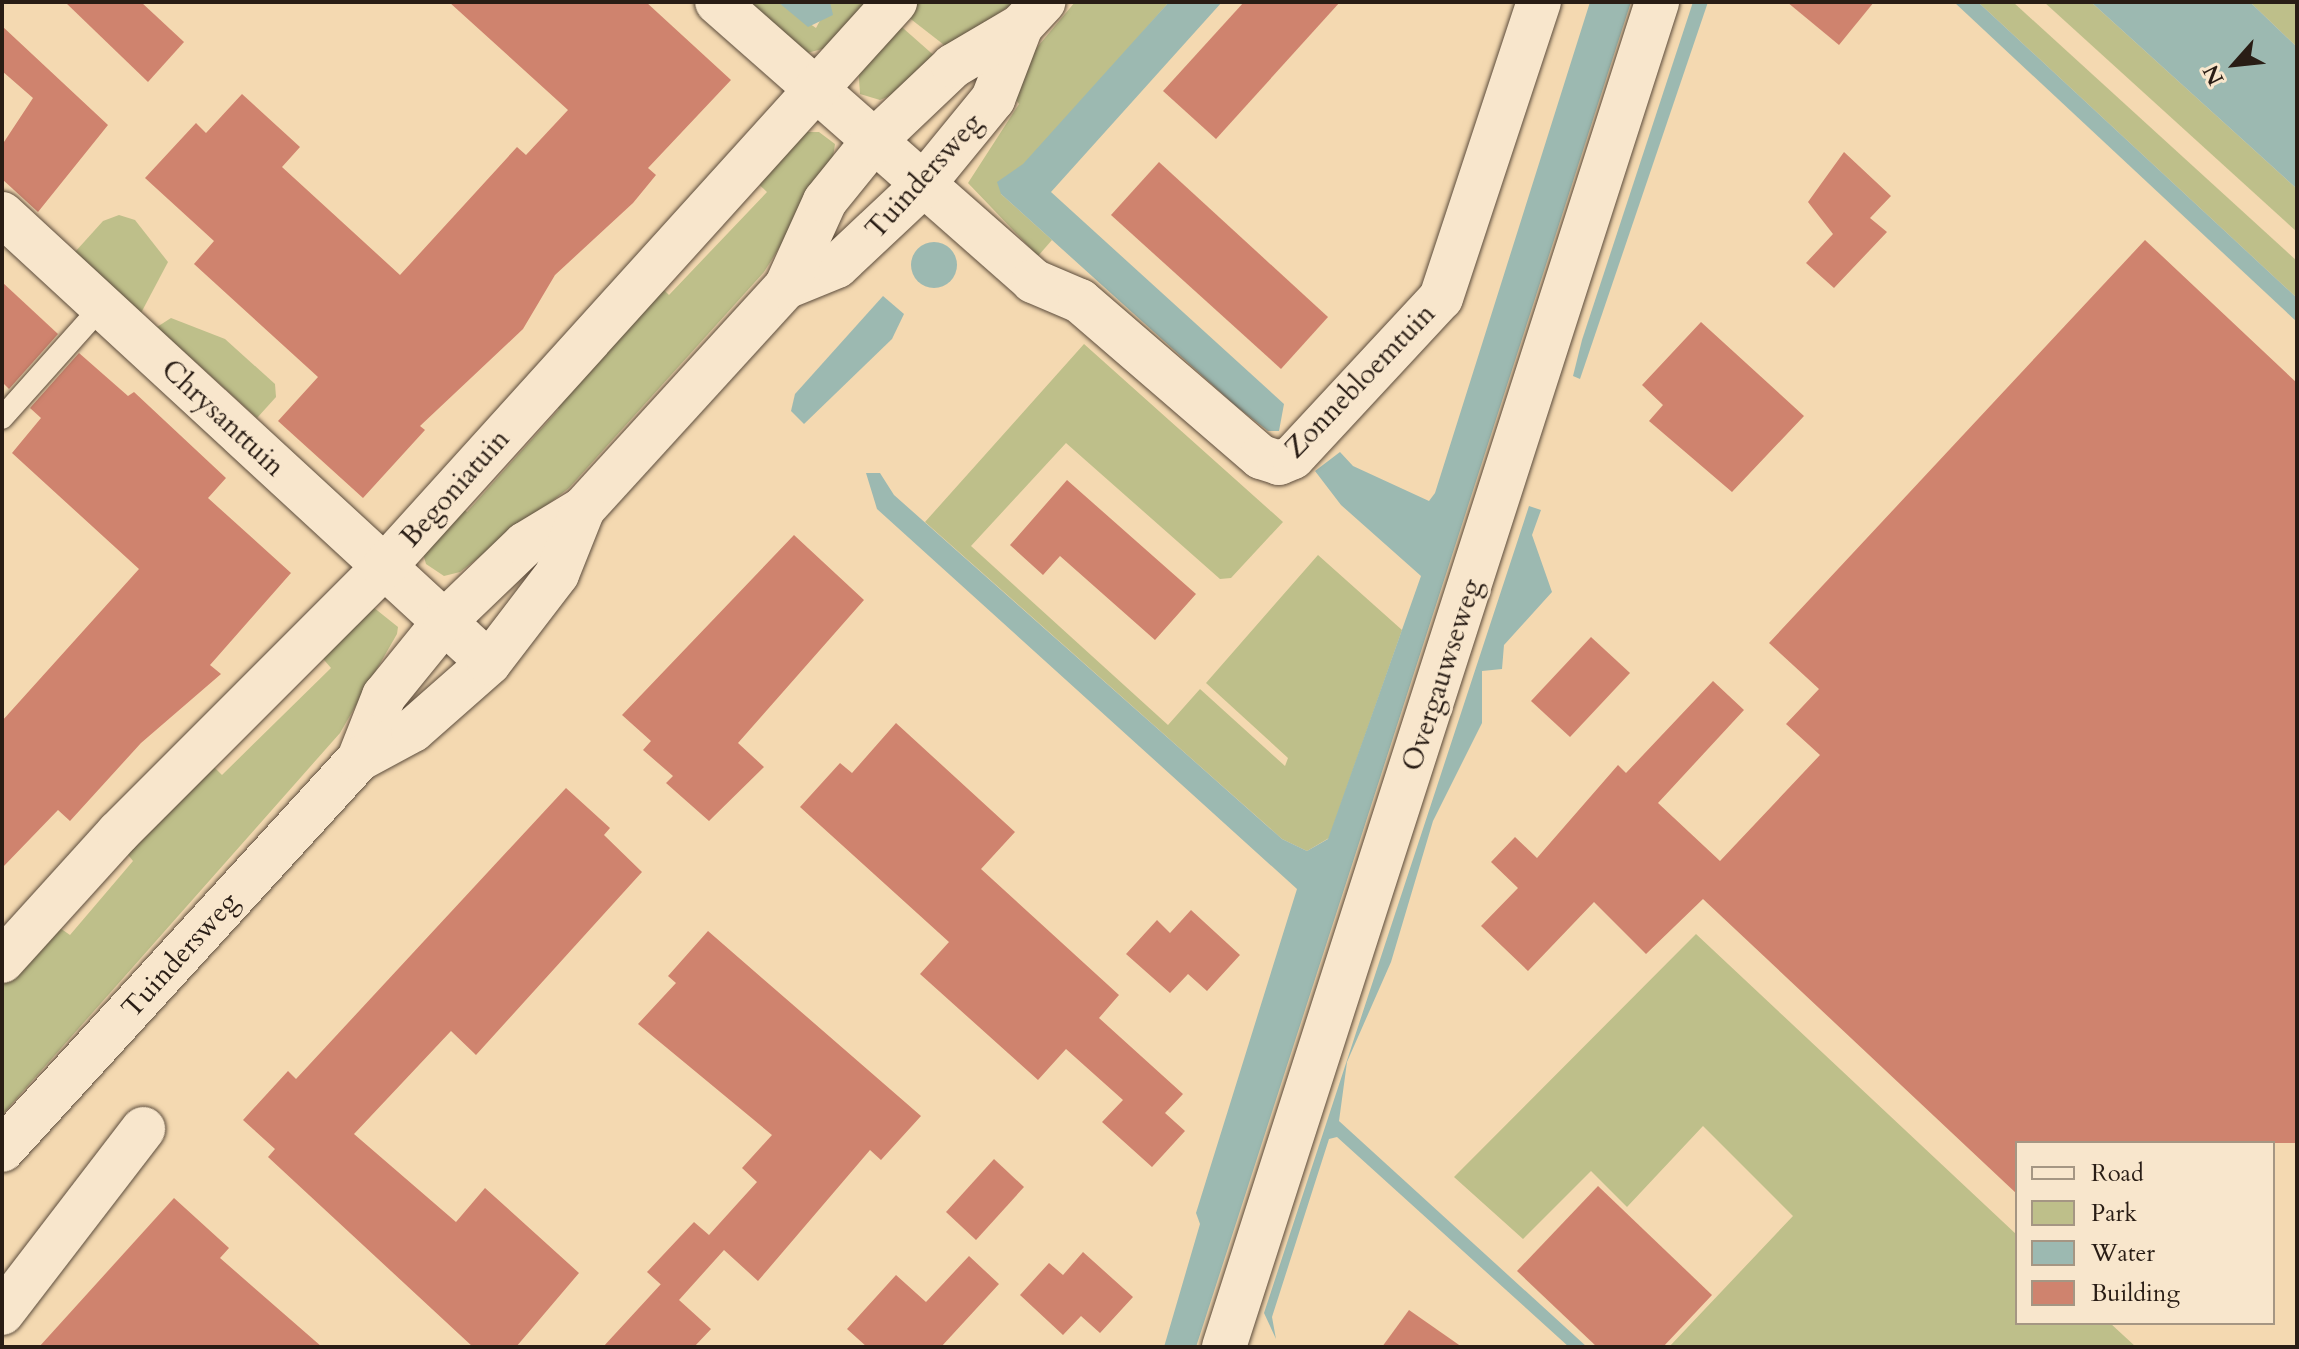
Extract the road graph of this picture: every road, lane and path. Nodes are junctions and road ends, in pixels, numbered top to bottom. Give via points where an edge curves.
1 (717, 2) edge
2 (895, 2) edge
3 (1539, 2) edge
4 (1657, 2) edge
5 (1032, 14) edge
6 (813, 90) junction
7 (872, 143) junction
8 (921, 187) junction
9 (2, 214) edge
10 (786, 287) junction
11 (102, 306) junction
12 (2, 418) edge
13 (583, 509) junction
14 (384, 567) junction
15 (445, 621) junction
16 (489, 663) junction
17 (359, 759) junction
18 (2, 961) edge
19 (143, 1129) dead end
20 (2, 1150) edge
21 (2, 1313) edge
22 (1224, 1347) edge

1 - 6 street
2 - 6 street, Begoniatuin
3 - 8 street, Zonnebloemtuin via 1441,298 1293,457 1279,463 1261,457 1080,301 1033,281
4 - 22 street, Overgauwseweg
5 - 7 street, Tuindersweg via 953,66
5 - 8 street, Tuindersweg via 993,99
6 - 7 street
6 - 14 street, Begoniatuin
7 - 8 street
7 - 10 street, Tuindersweg via 825,201
8 - 10 street, Tuindersweg via 837,266
9 - 11 street, Chrysanttuin
10 - 13 street, Tuindersweg
11 - 12 lane
11 - 14 street, Chrysanttuin
13 - 15 street, Tuindersweg via 525,544
13 - 16 street, Tuindersweg via 557,574
14 - 15 street, Chrysanttuin
14 - 18 street, Begoniatuin via 118,833
15 - 16 street, Chrysanttuin
15 - 17 street, Tuindersweg via 384,696
16 - 17 street, Tuindersweg via 413,730
17 - 20 street, Tuindersweg
19 - 21 street

